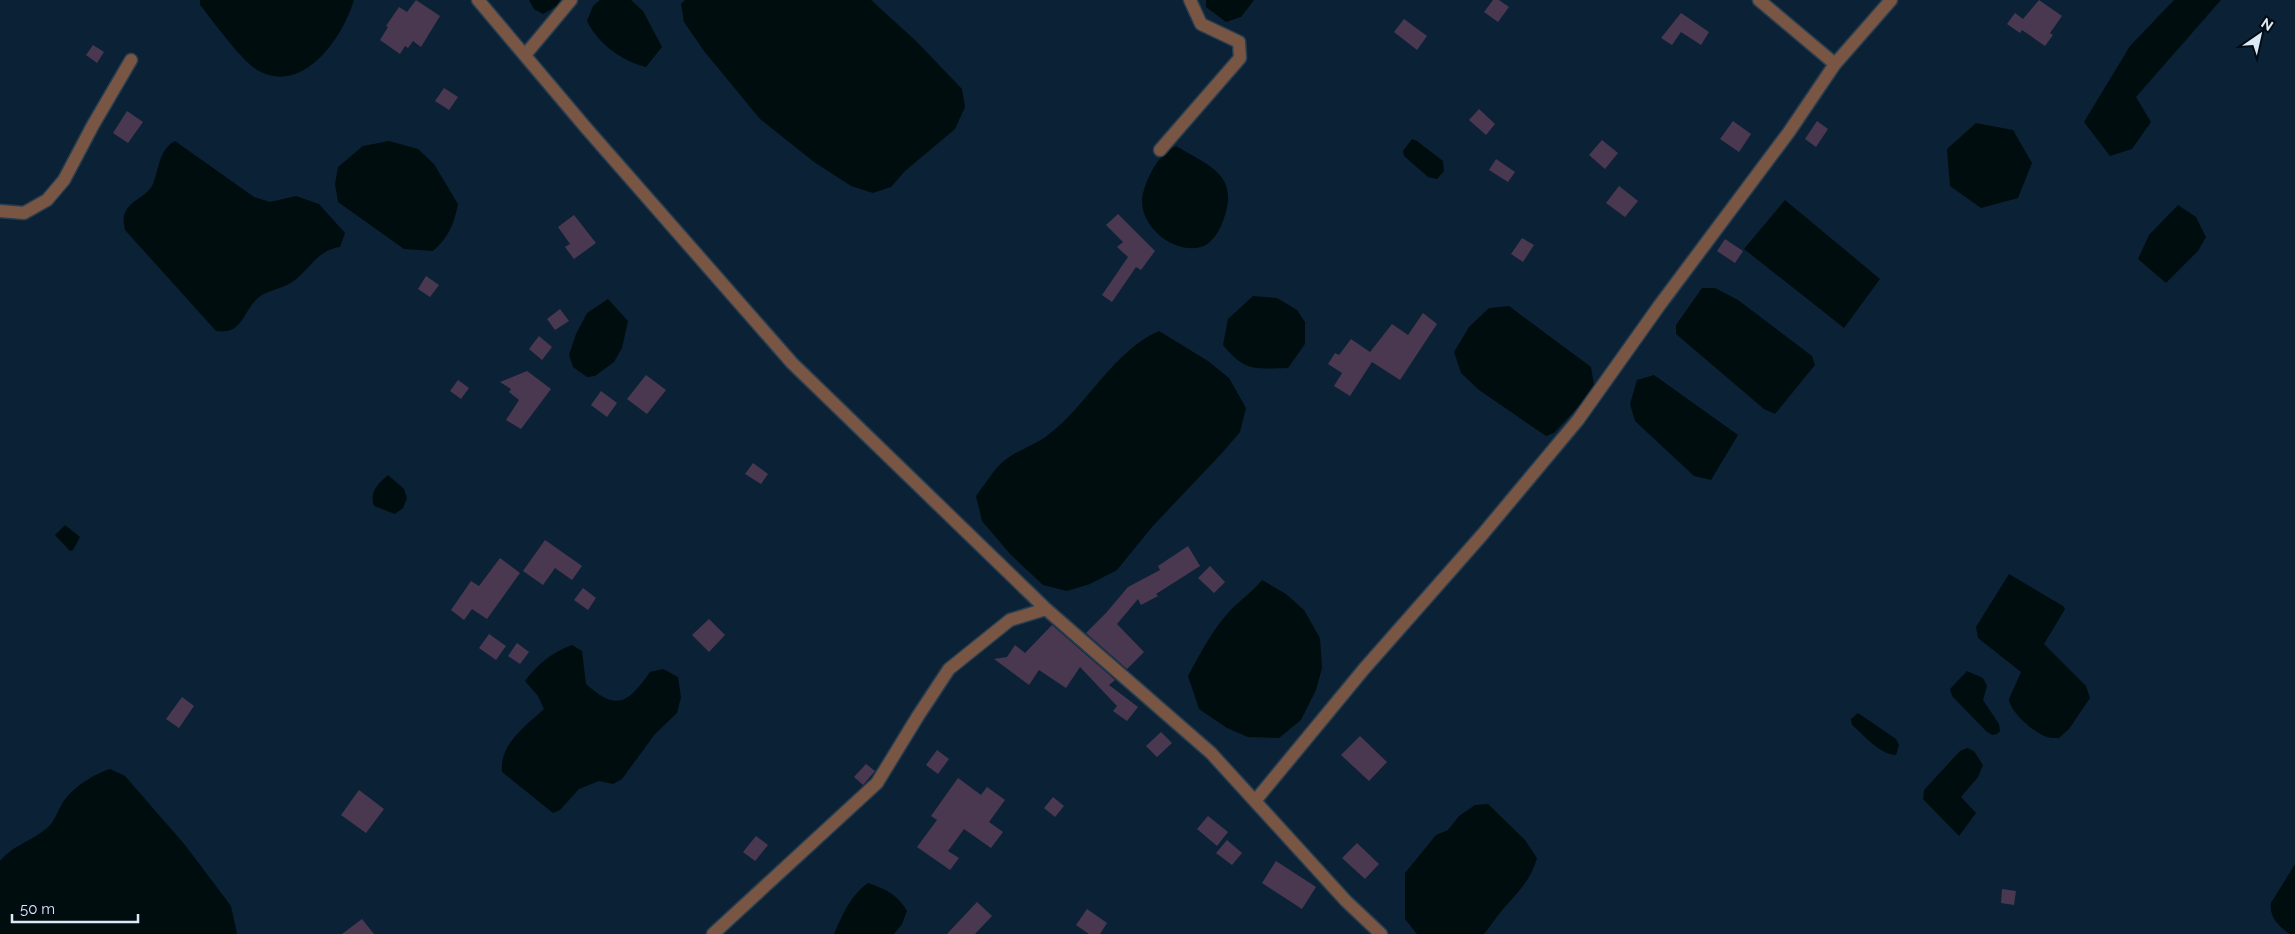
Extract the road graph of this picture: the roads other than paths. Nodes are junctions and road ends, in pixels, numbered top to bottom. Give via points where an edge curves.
1 (478, 0) edge
2 (570, 0) edge
3 (1190, 0) edge
4 (1759, 0) edge
5 (1891, 0) edge
6 (525, 54) junction
7 (131, 60) dead end
8 (1836, 64) junction
9 (1160, 150) dead end
10 (0, 211) edge
11 (1046, 609) junction
12 (1255, 801) junction
13 (712, 934) edge
14 (1382, 934) edge

1 - 6 street
2 - 6 street
3 - 9 street via 1201,24 1239,42 1240,58
4 - 8 street
5 - 8 street
6 - 11 street via 792,363
7 - 10 street via 58,187 47,200 24,213
8 - 12 street via 1578,420
11 - 12 street via 1212,753
11 - 13 street via 1010,620 949,669 877,783
12 - 14 street via 1346,901

